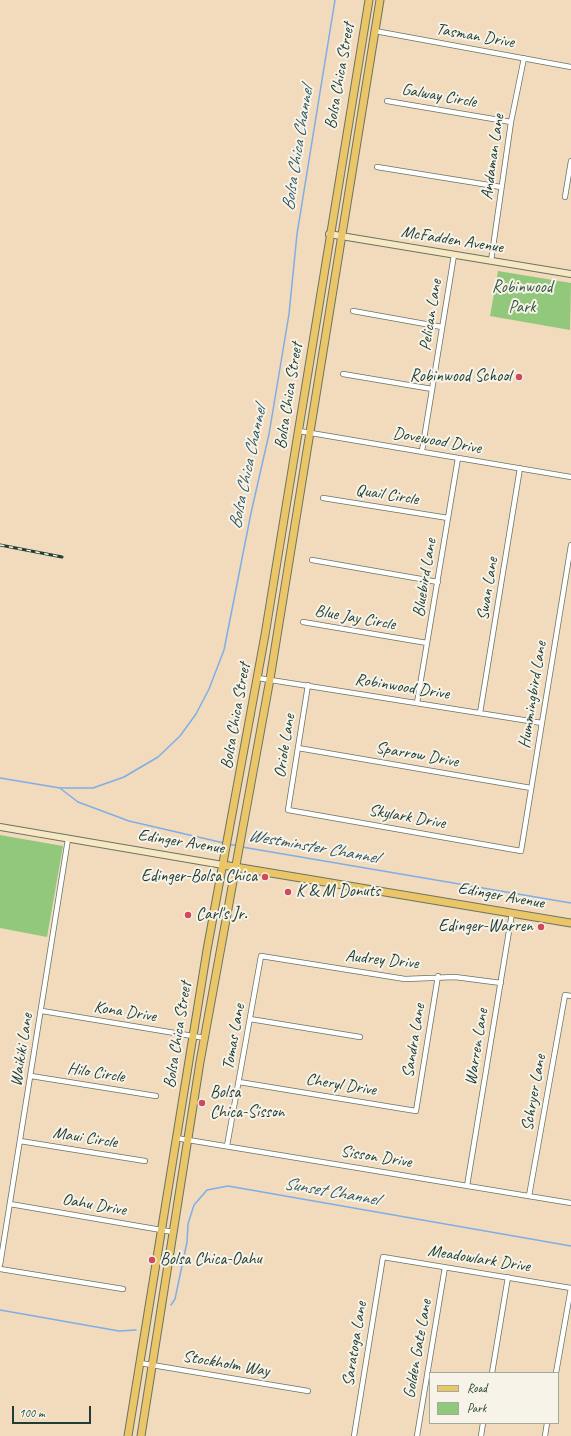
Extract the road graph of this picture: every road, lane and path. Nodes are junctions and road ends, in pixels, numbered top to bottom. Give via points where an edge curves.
1 (369, 0) edge
2 (380, 0) edge
3 (375, 31) junction
4 (524, 58) junction
5 (571, 66) edge
6 (387, 100) dead end
7 (511, 122) junction
8 (571, 161) edge
9 (377, 167) dead end
10 (501, 187) junction
11 (565, 197) dead end
12 (329, 234) junction
13 (342, 236) junction
14 (454, 255) junction
15 (491, 261) junction
16 (571, 274) edge
17 (353, 311) dead end
18 (442, 327) junction
19 (343, 374) dead end
20 (432, 389) junction
21 (298, 431) junction
22 (310, 433) junction
23 (422, 451) junction
24 (458, 458) junction
25 (520, 468) junction
26 (571, 477) edge
27 (323, 498) dead end
28 (448, 518) junction
29 (571, 544) edge
30 (312, 560) dead end
31 (438, 582) junction
32 (303, 622) dead end
33 (427, 644) junction
34 (258, 678) junction
35 (270, 679) junction
36 (308, 685) junction
37 (417, 703) junction
38 (480, 713) junction
39 (542, 723) junction
40 (298, 748) junction
41 (532, 788) junction
42 (288, 810) joint
43 (0, 827) edge
44 (68, 839) junction
45 (521, 850) joint
46 (223, 864) junction
47 (235, 867) junction
48 (512, 913) junction
49 (571, 923) edge
50 (207, 950) junction
51 (220, 952) junction
52 (261, 956) joint
53 (438, 976) junction
54 (501, 983) junction
55 (571, 996) edge
56 (42, 1011) junction
57 (250, 1018) junction
58 (193, 1036) junction
59 (360, 1037) dead end
60 (204, 1038) junction
61 (31, 1076) junction
62 (239, 1082) junction
63 (156, 1096) dead end
64 (416, 1111) joint
65 (176, 1138) junction
66 (189, 1140) junction
67 (20, 1141) junction
68 (227, 1146) junction
69 (145, 1160) dead end
70 (467, 1186) junction
71 (530, 1196) junction
72 (571, 1203) edge
73 (10, 1204) junction
74 (161, 1230) junction
75 (174, 1232) junction
76 (383, 1257) joint
77 (0, 1266) edge
78 (445, 1267) junction
79 (0, 1269) edge
80 (508, 1277) junction
81 (571, 1288) edge
82 (123, 1289) dead end
83 (140, 1363) junction
84 (153, 1365) junction
85 (492, 1372) edge
86 (556, 1372) edge
87 (308, 1392) dead end
88 (483, 1424) edge
89 (547, 1424) edge
90 (128, 1436) edge
91 (141, 1436) edge
92 (354, 1436) edge
93 (417, 1436) edge
94 (481, 1436) edge
95 (545, 1436) edge

1 - 12 main road, Bolsa Chica Street
2 - 3 main road, Bolsa Chica Street
3 - 4 street, Tasman Drive
3 - 13 main road, Bolsa Chica Street
4 - 5 street, Tasman Drive
4 - 7 street, Andaman Lane
6 - 7 street, Galway Circle
7 - 10 street, Andaman Lane
8 - 11 street
9 - 10 street
10 - 15 street, Andaman Lane
12 - 13 street, McFadden Avenue
12 - 21 main road, Bolsa Chica Street
13 - 14 street, McFadden Avenue
13 - 22 main road, Bolsa Chica Street
14 - 15 street, McFadden Avenue
14 - 18 street, Pelican Lane
15 - 16 street, McFadden Avenue
17 - 18 street
18 - 20 street, Pelican Lane
19 - 20 street
20 - 23 street, Pelican Lane
21 - 22 street, Dovewood Drive
21 - 34 main road, Bolsa Chica Street
22 - 23 street, Dovewood Drive
22 - 35 main road, Bolsa Chica Street
23 - 24 street, Dovewood Drive
24 - 25 street, Dovewood Drive
24 - 28 street, Bluebird Lane
25 - 26 street, Dovewood Drive
25 - 38 street, Swan Lane
27 - 28 street, Quail Circle
28 - 31 street, Bluebird Lane
29 - 39 street, Hummingbird Lane
30 - 31 street
31 - 33 street, Bluebird Lane
32 - 33 street, Blue Jay Circle
33 - 37 street, Bluebird Lane
34 - 35 street, Robinwood Drive
34 - 46 main road, Bolsa Chica Street
35 - 36 street, Robinwood Drive
35 - 47 main road, Bolsa Chica Street
36 - 37 street, Robinwood Drive
36 - 40 street, Oriole Lane
37 - 38 street, Robinwood Drive
38 - 39 street, Robinwood Drive
39 - 41 street, Hummingbird Lane
40 - 41 street, Sparrow Drive
40 - 42 street, Oriole Lane
41 - 45 street, Hummingbird Lane
42 - 45 street, Skylark Drive
43 - 44 street, Edinger Avenue
44 - 46 street, Edinger Avenue
44 - 56 street, Waikiki Lane
46 - 47 main road, Edinger Avenue
46 - 50 main road, Bolsa Chica Street
47 - 48 main road, Edinger Avenue
47 - 51 main road, Bolsa Chica Street
48 - 49 main road, Edinger Avenue
48 - 54 street, Warren Lane
50 - 51 main road
50 - 58 main road, Bolsa Chica Street
51 - 60 main road, Bolsa Chica Street
52 - 53 street, Audrey Drive via 405,978
52 - 57 street, Tomas Lane
53 - 54 street, Audrey Drive
53 - 64 street, Sandra Lane
54 - 70 street, Warren Lane
55 - 71 street, Schryer Lane via 565,995
56 - 58 street, Kona Drive
56 - 61 street, Waikiki Lane
57 - 59 street
57 - 62 street, Tomas Lane
58 - 60 street, Kona Drive
58 - 65 main road, Bolsa Chica Street
60 - 66 main road, Bolsa Chica Street
61 - 63 street, Hilo Circle
61 - 67 street, Waikiki Lane
62 - 64 street, Cheryl Drive
62 - 68 street, Tomas Lane
65 - 66 street, Sisson Drive
65 - 74 main road, Bolsa Chica Street
66 - 68 street, Sisson Drive
66 - 75 main road, Bolsa Chica Street
67 - 69 street, Maui Circle
67 - 73 street, Waikiki Lane
68 - 70 street, Sisson Drive
70 - 71 street, Sisson Drive
71 - 72 street, Sisson Drive
73 - 74 street, Oahu Drive
73 - 77 street, Waikiki Lane
74 - 75 street, Oahu Drive
74 - 83 main road, Bolsa Chica Street
75 - 84 main road, Bolsa Chica Street
76 - 78 street, Meadowlark Drive
76 - 92 street, Saratoga Lane
78 - 80 street, Meadowlark Drive
78 - 93 street, Golden Gate Lane
79 - 82 street
80 - 81 street, Meadowlark Drive
80 - 85 street
81 - 86 street
83 - 84 street, Stockholm Way
83 - 90 main road, Bolsa Chica Street
84 - 87 street, Stockholm Way
84 - 91 main road, Bolsa Chica Street
88 - 94 street
89 - 95 street

